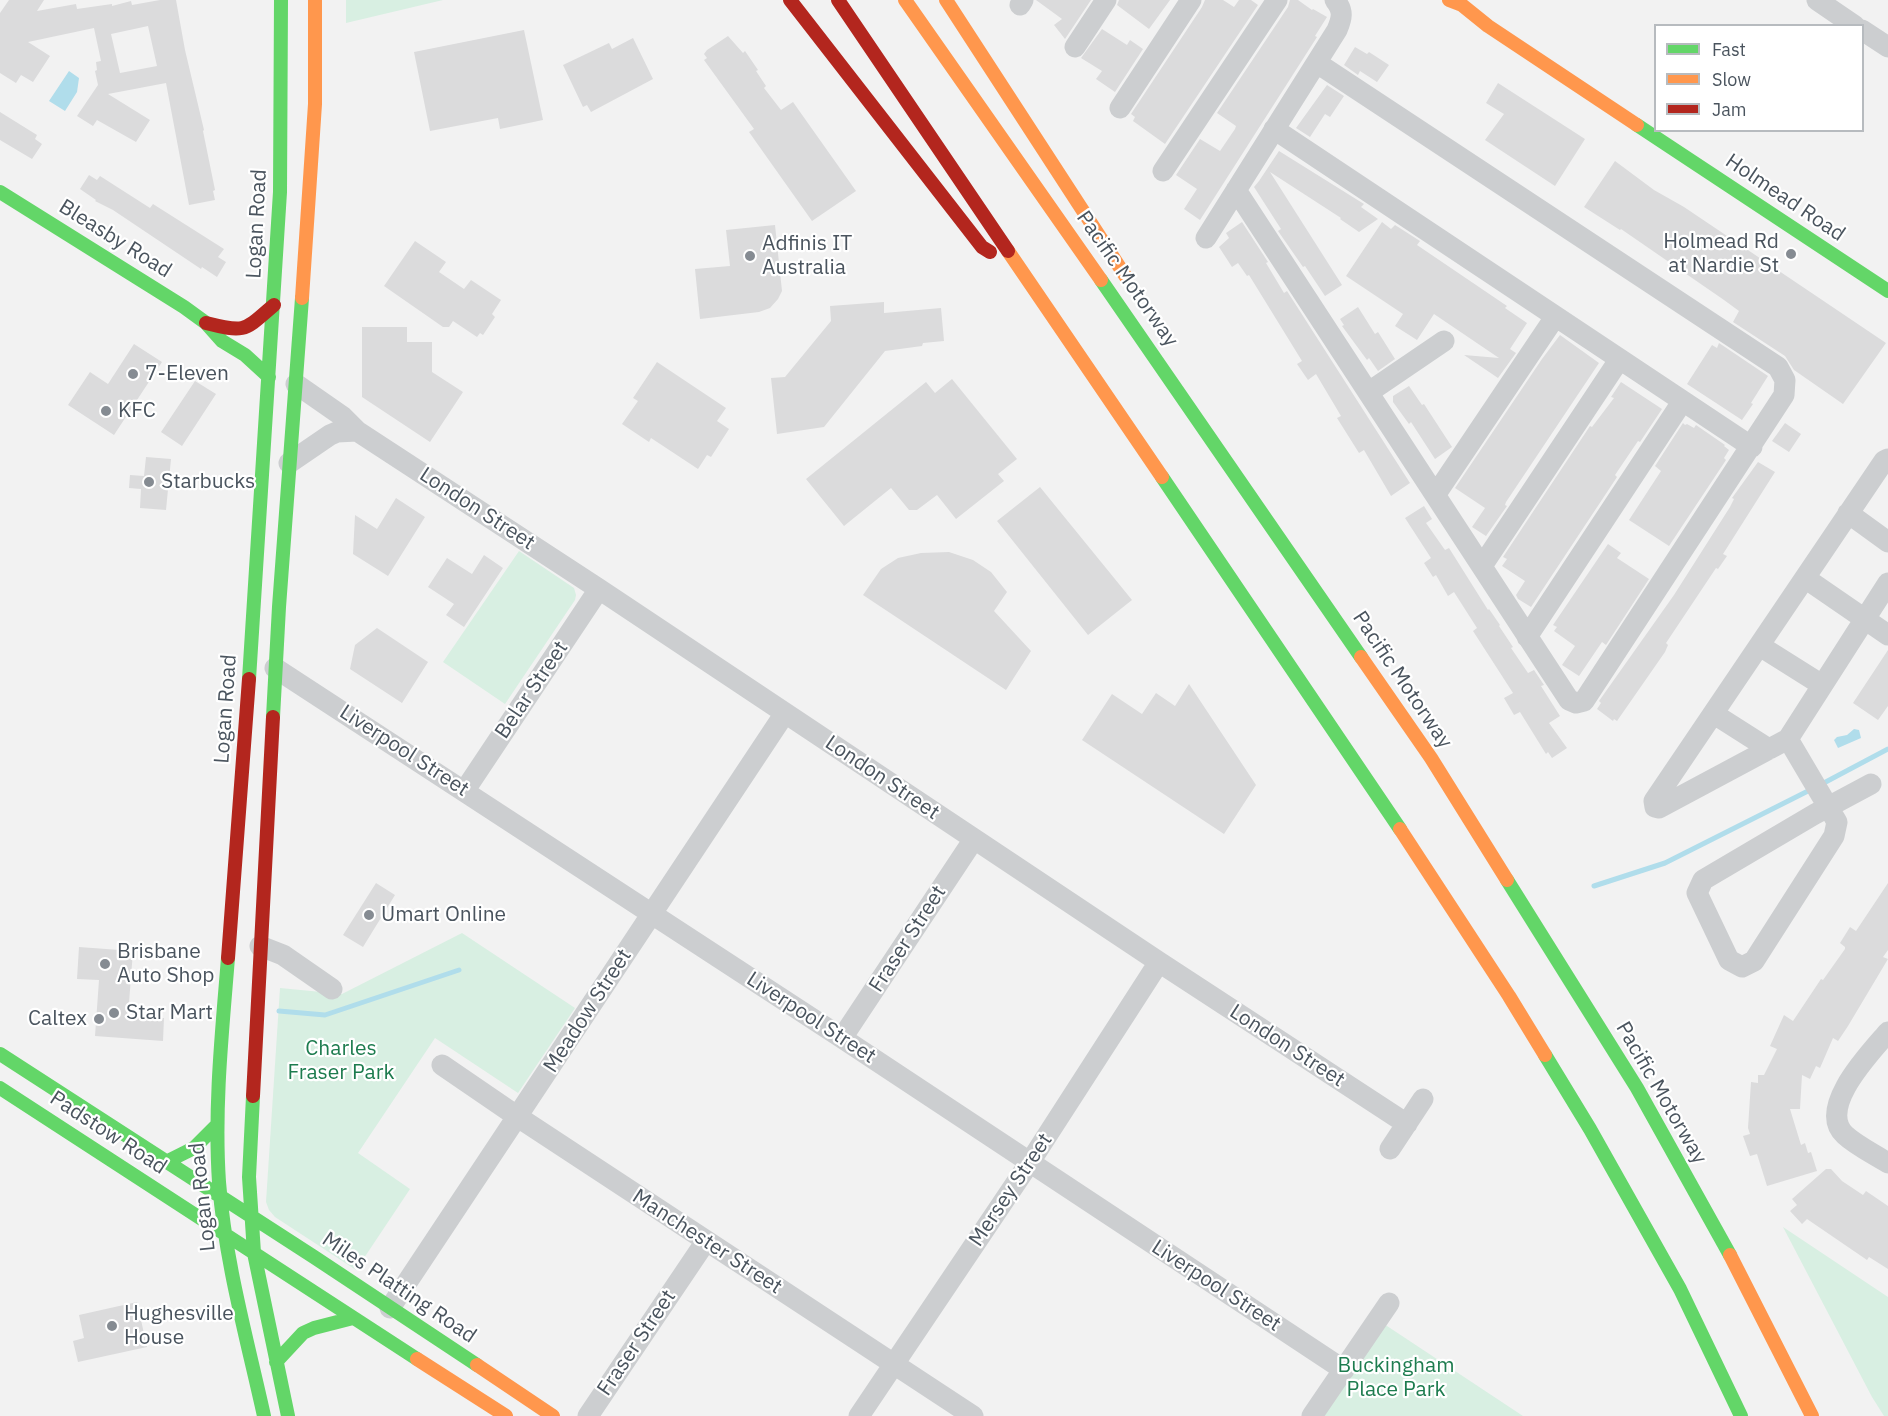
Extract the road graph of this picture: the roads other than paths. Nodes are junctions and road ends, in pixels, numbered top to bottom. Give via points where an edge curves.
1 (281, 0) edge
2 (315, 0) edge
3 (790, 0) edge
4 (838, 0) edge
5 (905, 0) edge
6 (946, 0) edge
7 (1106, 0) edge
8 (1191, 0) edge
9 (1277, 0) edge
10 (1335, 0) edge
11 (1449, 0) edge
12 (1816, 0) edge
13 (1852, 24) edge
14 (1864, 31) edge
15 (1888, 47) edge
16 (1075, 48) dead end
17 (1317, 63) junction
18 (1120, 108) dead end
19 (1274, 129) junction
20 (1163, 171) dead end
21 (1236, 190) junction
22 (0, 192) edge
23 (1206, 238) dead end
24 (1025, 273) junction
25 (1135, 291) dead end
26 (1888, 291) edge
27 (274, 305) junction
28 (1555, 317) junction
29 (206, 323) junction
30 (1444, 341) dead end
31 (1619, 360) junction
32 (1179, 372) dead end
33 (269, 377) junction
34 (297, 384) junction
35 (1369, 392) junction
36 (1682, 402) junction
37 (1188, 404) junction
38 (357, 431) junction
39 (1752, 447) junction
40 (1888, 459) edge
41 (289, 463) junction
42 (1436, 494) junction
43 (1848, 513) junction
44 (1888, 542) edge
45 (1482, 566) junction
46 (1805, 579) junction
47 (1888, 582) edge
48 (599, 589) junction
49 (1864, 619) junction
50 (1888, 635) edge
51 (1527, 636) junction
52 (1760, 646) junction
53 (275, 668) junction
54 (1822, 686) junction
55 (785, 713) junction
56 (1714, 714) junction
57 (1788, 739) junction
58 (1769, 749) junction
59 (1870, 784) dead end
60 (465, 790) junction
61 (1819, 793) junction
62 (974, 839) junction
63 (652, 914) junction
64 (260, 946) junction
65 (1159, 962) junction
66 (332, 989) dead end
67 (1888, 1032) edge
68 (842, 1038) junction
69 (0, 1054) edge
70 (442, 1065) dead end
71 (0, 1088) edge
72 (1423, 1100) dead end
73 (518, 1117) junction
74 (1407, 1124) junction
75 (217, 1125) junction
76 (1390, 1149) dead end
77 (166, 1162) junction
78 (1029, 1162) junction
79 (1888, 1163) edge
80 (221, 1197) junction
81 (251, 1216) junction
82 (225, 1234) junction
83 (706, 1241) junction
84 (254, 1253) junction
85 (1389, 1303) dead end
86 (390, 1308) junction
87 (353, 1318) junction
88 (276, 1362) junction
89 (894, 1364) junction
90 (1344, 1370) junction
91 (264, 1416) edge
92 (288, 1416) edge
93 (506, 1416) edge
94 (553, 1416) edge
95 (588, 1416) edge
96 (859, 1416) edge
97 (974, 1416) edge
98 (1312, 1416) edge
99 (1741, 1416) edge
100 (1812, 1416) edge

1 - 27 main road, Logan Road via 281,170
2 - 34 main road via 315,104
3 - 24 main road via 982,247
4 - 24 main road
5 - 37 main road, Pacific Motorway
6 - 25 main road
7 - 16 street
8 - 18 street
9 - 20 street
10 - 17 street via 1342,16
11 - 26 main road, Holmead Road via 1462,5
12 - 13 street
14 - 15 street
17 - 19 street
17 - 39 street via 1778,368 1785,380 1784,395
19 - 21 street
19 - 28 street
21 - 23 street
21 - 35 street
22 - 29 main road, Bleasby Road
24 - 99 main road via 1509,996 1680,1289
27 - 29 main road, Bleasby Road via 244,330
27 - 33 main road, Logan Road
28 - 31 street
28 - 42 street
29 - 33 main road, Bleasby Road via 222,341
30 - 35 street
31 - 36 street
31 - 45 street
32 - 37 main road
33 - 75 main road, Logan Road
34 - 38 street, London Street
34 - 41 main road
35 - 42 street
36 - 39 street
36 - 51 street
37 - 100 main road, Pacific Motorway via 1431,758 1630,1078 1730,1256
38 - 41 street via 330,435
38 - 48 street, London Street
39 - 51 street via 1584,701 1569,700
40 - 43 street
41 - 53 main road
42 - 45 street
43 - 44 street
43 - 46 street
45 - 51 street
46 - 49 street
46 - 52 street
47 - 49 street
48 - 55 street, London Street
48 - 60 street, Belar Street
49 - 50 street
49 - 54 street
52 - 54 street
52 - 56 street
53 - 60 street, Liverpool Street
53 - 64 main road
54 - 57 street
55 - 62 street, London Street
55 - 63 street, Meadow Street
56 - 58 street
56 - 58 street via 1654,801 1655,807
57 - 58 street
57 - 61 street
59 - 61 street
60 - 63 street, Liverpool Street
61 - 61 street via 1837,822 1834,836 1754,961 1742,967 1729,960 1697,892 1703,880 1815,814
62 - 65 street, London Street
62 - 68 street, Fraser Street
63 - 68 street, Liverpool Street
63 - 73 street, Meadow Street
64 - 66 street via 283,955
64 - 81 main road via 249,1177
65 - 74 street, London Street
65 - 78 street, Mersey Street
67 - 79 street via 1851,1077 1838,1113 1838,1125 1845,1135
68 - 78 street, Liverpool Street
69 - 77 main road, Padstow Road
70 - 73 street, Manchester Street
71 - 82 main road, Padstow Road
72 - 74 street
73 - 83 street, Manchester Street
73 - 86 street, Meadow Street
74 - 76 street
75 - 77 main road via 194,1148
75 - 80 main road, Logan Road
77 - 80 main road, Padstow Road
78 - 89 street, Mersey Street
78 - 90 street, Liverpool Street
80 - 81 main road, Miles Platting Road
80 - 82 main road, Logan Road
81 - 84 main road
81 - 86 main road, Miles Platting Road
82 - 84 main road, Padstow Road
82 - 91 main road, Logan Road
83 - 89 street, Manchester Street
83 - 95 street, Fraser Street
84 - 87 main road
84 - 88 main road
85 - 90 street
86 - 94 main road, Miles Platting Road
87 - 88 main road via 303,1333
87 - 93 main road
88 - 92 main road
89 - 96 street, Mersey Street
89 - 97 street, Manchester Street
90 - 98 street

